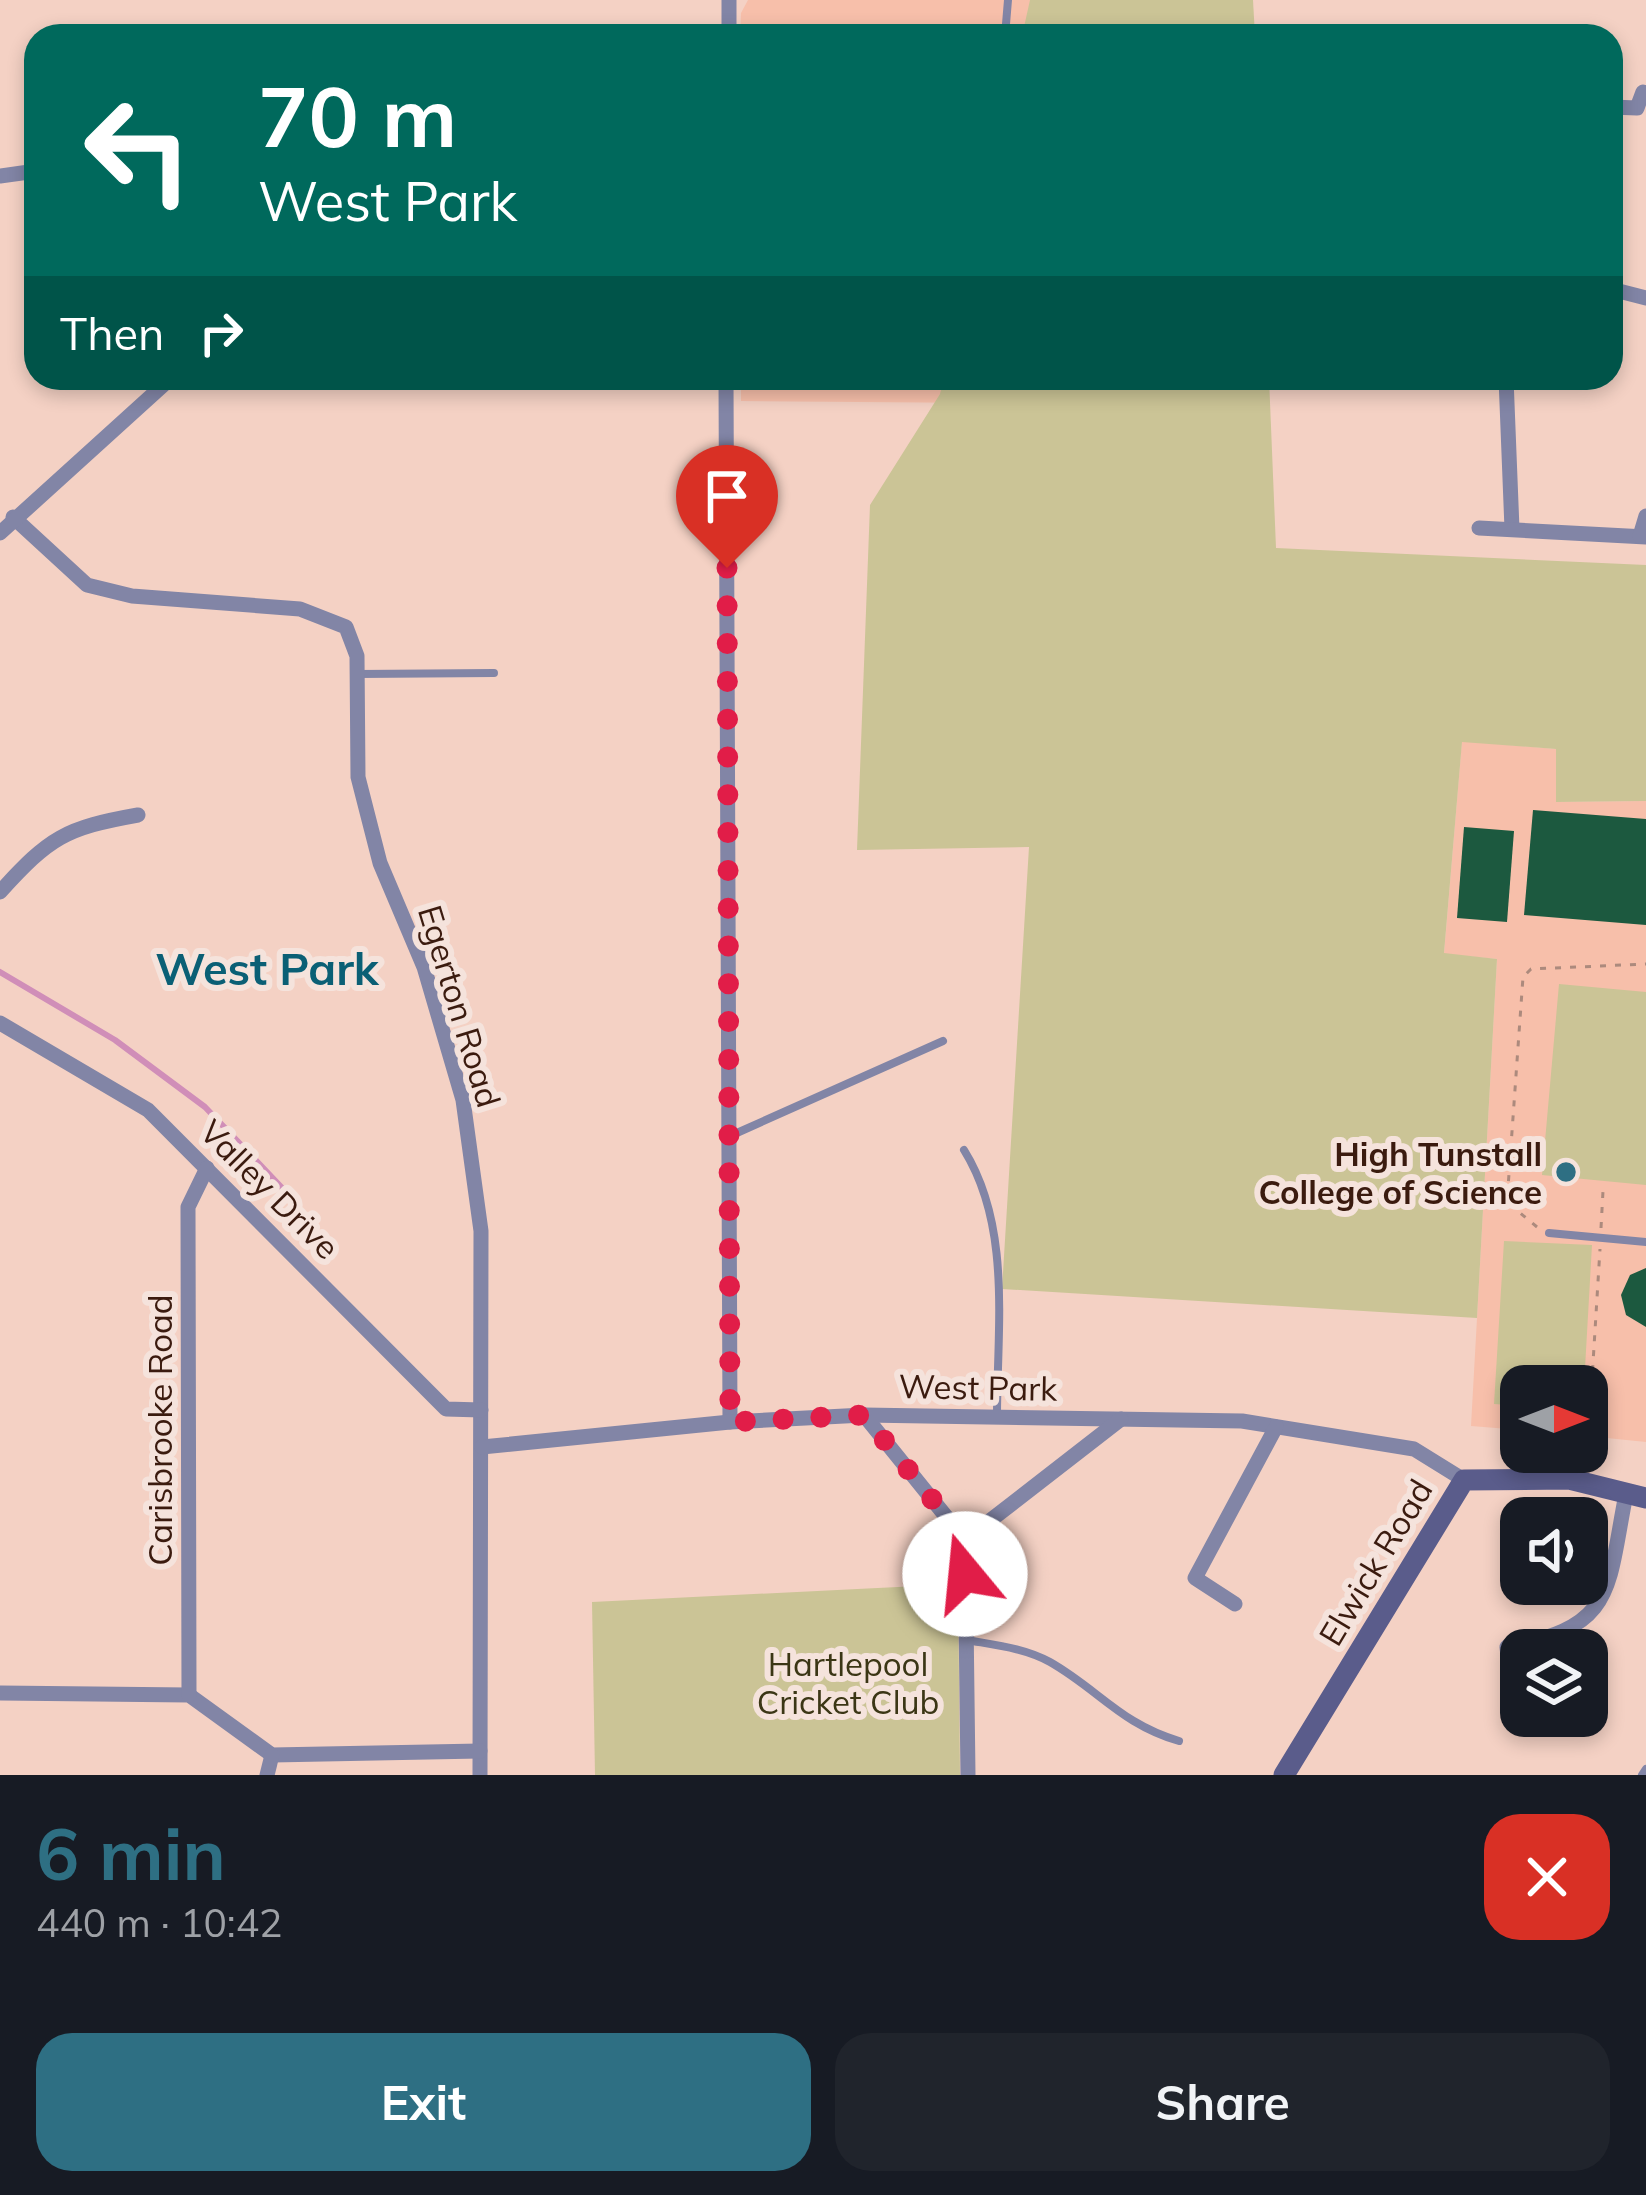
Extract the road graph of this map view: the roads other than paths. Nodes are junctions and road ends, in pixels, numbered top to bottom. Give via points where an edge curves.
1 (1643, 92) edge
2 (1623, 107) edge
3 (157, 390) edge
4 (726, 390) edge
5 (1507, 390) edge
6 (1646, 516) edge
7 (13, 517) junction
8 (1480, 528) dead end
9 (1513, 529) junction
10 (0, 533) edge
11 (1643, 537) edge
12 (494, 673) dead end
13 (357, 674) junction
14 (138, 814) dead end
15 (0, 892) edge
16 (0, 1023) edge
17 (943, 1041) dead end
18 (728, 1137) junction
19 (964, 1150) dead end
20 (207, 1168) junction
21 (1549, 1233) road end
22 (1646, 1242) edge
23 (481, 1410) junction
24 (864, 1415) junction
25 (997, 1417) junction
26 (1121, 1419) junction
27 (730, 1422) junction
28 (1276, 1426) junction
29 (482, 1447) junction
30 (1464, 1480) junction
31 (1636, 1496) edge
32 (965, 1540) junction
33 (1235, 1604) dead end
34 (1573, 1629) edge
35 (966, 1640) junction
36 (0, 1693) edge
37 (189, 1695) junction
38 (1178, 1741) dead end
39 (480, 1750) junction
40 (272, 1755) junction
41 (267, 1775) edge
42 (480, 1775) edge
43 (968, 1775) edge
44 (1284, 1775) edge

1 - 2 street via 1637,108
3 - 7 street
4 - 18 street
5 - 9 street
6 - 11 street
7 - 10 street
7 - 13 street, Egerton Road via 87,585 300,609 346,626
8 - 9 street
9 - 11 street
12 - 13 lane
13 - 23 street, Egerton Road via 358,777 463,1100 481,1232
14 - 15 street via 77,826 37,852
16 - 20 street, Valley Drive via 148,1110
17 - 18 lane
18 - 27 street
19 - 25 lane via 991,1211
20 - 23 street, Valley Drive via 446,1409
20 - 37 street, Carisbrooke Road via 188,1207
21 - 22 lane
23 - 29 street, Egerton Road
24 - 25 street, West Park
24 - 27 street, West Park
24 - 32 street
25 - 26 street, West Park
26 - 28 street, West Park
26 - 32 street
27 - 29 street, West Park
28 - 30 street, West Park via 1414,1450
28 - 33 street via 1195,1578
29 - 39 street, Egerton Road
30 - 31 street, Elwick Road via 1569,1479
30 - 44 street, Elwick Road
31 - 34 street via 1605,1593
32 - 35 street
35 - 38 lane via 1049,1662 1127,1721
35 - 43 street
36 - 37 street
37 - 40 street
39 - 40 street
39 - 42 street, Egerton Road
40 - 41 street

